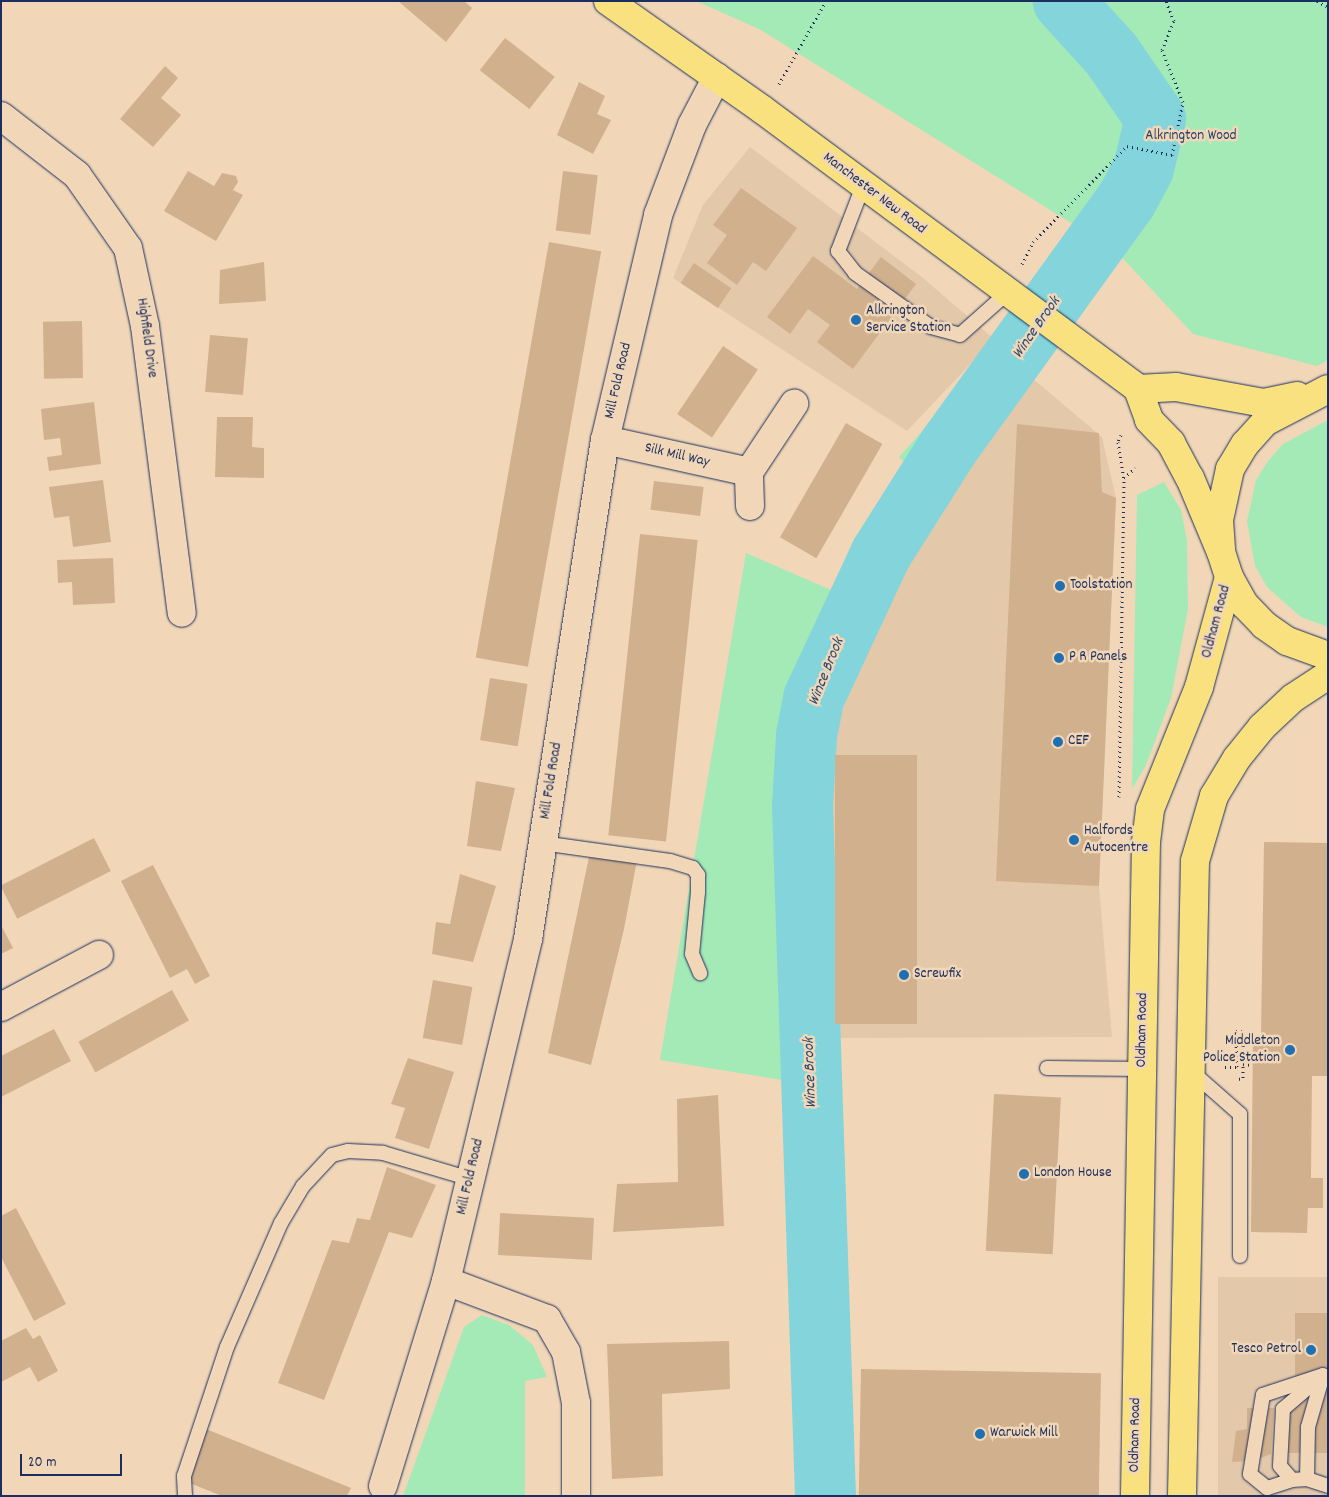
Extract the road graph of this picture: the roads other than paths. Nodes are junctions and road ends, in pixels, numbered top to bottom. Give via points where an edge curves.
1 (608, 1) edge
2 (717, 77) junction
3 (1, 116) edge
4 (863, 186) junction
5 (1006, 294) junction
6 (1138, 389) junction
7 (1323, 391) edge
8 (794, 404) dead end
9 (605, 440) junction
10 (749, 472) junction
11 (750, 506) dead end
12 (1221, 552) junction
13 (1229, 577) junction
14 (182, 613) dead end
15 (1328, 656) edge
16 (1328, 675) edge
17 (542, 843) junction
18 (99, 955) dead end
19 (700, 973) dead end
20 (1, 1007) edge
21 (1047, 1068) dead end
22 (1143, 1069) junction
23 (1191, 1071) junction
24 (471, 1180) junction
25 (1240, 1256) dead end
26 (446, 1281) junction
27 (1325, 1375) edge
28 (1307, 1479) junction
29 (1292, 1480) junction
30 (383, 1486) dead end
31 (1328, 1486) edge
32 (185, 1496) edge
33 (576, 1496) edge
34 (1135, 1496) edge
35 (1182, 1496) edge

1 - 2 main road, Manchester New Road
2 - 4 main road, Manchester New Road
2 - 9 street, Mill Fold Road via 692,125 666,190
3 - 14 street, Highfield Drive via 77,175 128,248 145,326
4 - 5 main road, Manchester New Road
4 - 5 lane via 838,251 855,273 931,327 960,335
5 - 6 main road, Manchester New Road
6 - 7 main road via 1176,387 1264,403
6 - 12 main road via 1149,420 1171,443 1190,478
7 - 12 main road via 1265,422 1245,444 1221,495
8 - 10 street
9 - 10 street, Silk Mill Way
9 - 17 street, Mill Fold Road
10 - 11 street
12 - 13 main road
13 - 15 main road via 1244,604 1264,625 1287,641
13 - 22 main road, Oldham Road via 1199,687 1150,809 1146,842
16 - 23 main road via 1293,698 1262,727 1225,776 1202,826 1195,861
17 - 19 lane via 670,861 693,868 698,875 692,954
17 - 24 street, Mill Fold Road via 528,939
18 - 20 street
21 - 22 lane
22 - 34 main road, Oldham Road
23 - 25 lane via 1240,1114
23 - 35 main road
24 - 26 street, Mill Fold Road
24 - 32 lane via 383,1153 348,1151 332,1155 304,1186 281,1223 228,1348 184,1476
26 - 30 street, Mill Fold Road
26 - 33 street via 547,1319 566,1352 576,1403
27 - 28 lane via 1308,1427
27 - 29 lane via 1283,1409 1280,1466
27 - 29 lane via 1264,1395 1250,1474 1267,1488
28 - 29 lane
28 - 31 lane

